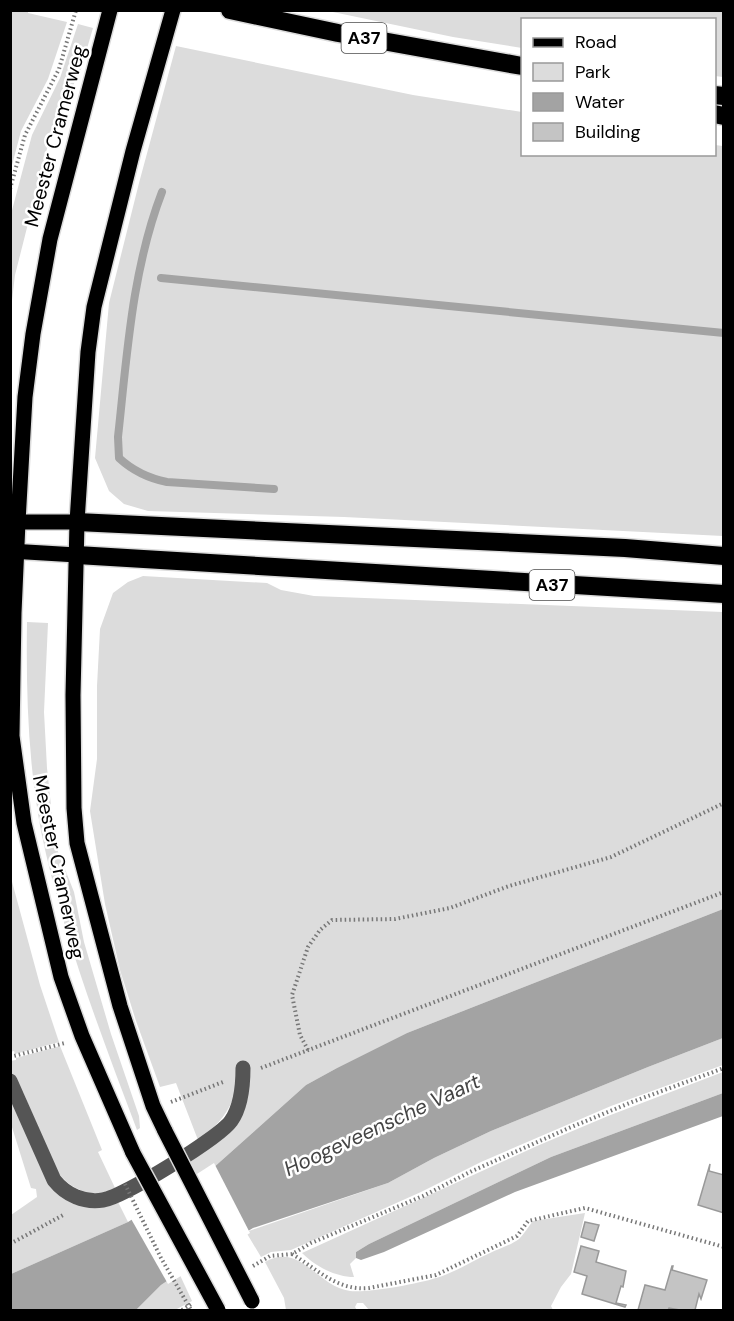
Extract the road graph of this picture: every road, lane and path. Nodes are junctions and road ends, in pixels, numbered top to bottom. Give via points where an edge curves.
1 (76, 10) edge
2 (110, 10) edge
3 (173, 10) edge
4 (236, 12) edge
5 (521, 68) edge
6 (10, 189) edge
7 (14, 522) edge
8 (77, 522) junction
9 (14, 551) edge
10 (76, 555) junction
11 (723, 556) edge
12 (723, 594) edge
13 (723, 803) edge
14 (723, 892) edge
15 (69, 1042) dead end
16 (308, 1050) junction
17 (10, 1057) edge
18 (723, 1068) edge
19 (243, 1071) junction
20 (10, 1081) edge
21 (170, 1102) dead end
22 (120, 1175) dead end
23 (86, 1200) junction
24 (10, 1244) edge
25 (723, 1247) edge
26 (292, 1254) junction
27 (250, 1268) dead end
28 (202, 1298) dead end
29 (255, 1306) edge
30 (182, 1311) edge
31 (191, 1311) edge
32 (218, 1311) edge

1 - 6 path, Meester Cramerweg via 58,69 25,135
2 - 7 main road, Meester Cramerweg via 40,286
3 - 8 main road, Meester Cramerweg via 94,307
4 - 5 highway, A37
7 - 8 main road
7 - 9 main road, Meester Cramerweg
8 - 10 main road, Meester Cramerweg
8 - 11 highway, A37
9 - 10 main road
9 - 32 main road, Meester Cramerweg, bridge via 12,736 24,823 61,977 133,1153
10 - 12 highway, A37
10 - 29 main road, Meester Cramerweg, bridge via 73,694 77,843 120,1006 153,1106
13 - 16 path via 611,857 509,886 450,908 395,919 332,920 308,947 292,995 300,1035
14 - 16 path
15 - 17 path
16 - 19 path
18 - 26 path via 569,1128
19 - 21 path
19 - 23 street via 237,1107 224,1128 113,1197
20 - 23 street via 49,1173 67,1192
22 - 31 path, bridge
23 - 24 path
25 - 26 path via 585,1208 528,1221 517,1236 436,1275 369,1288 336,1284
26 - 27 path via 270,1256
28 - 30 path

